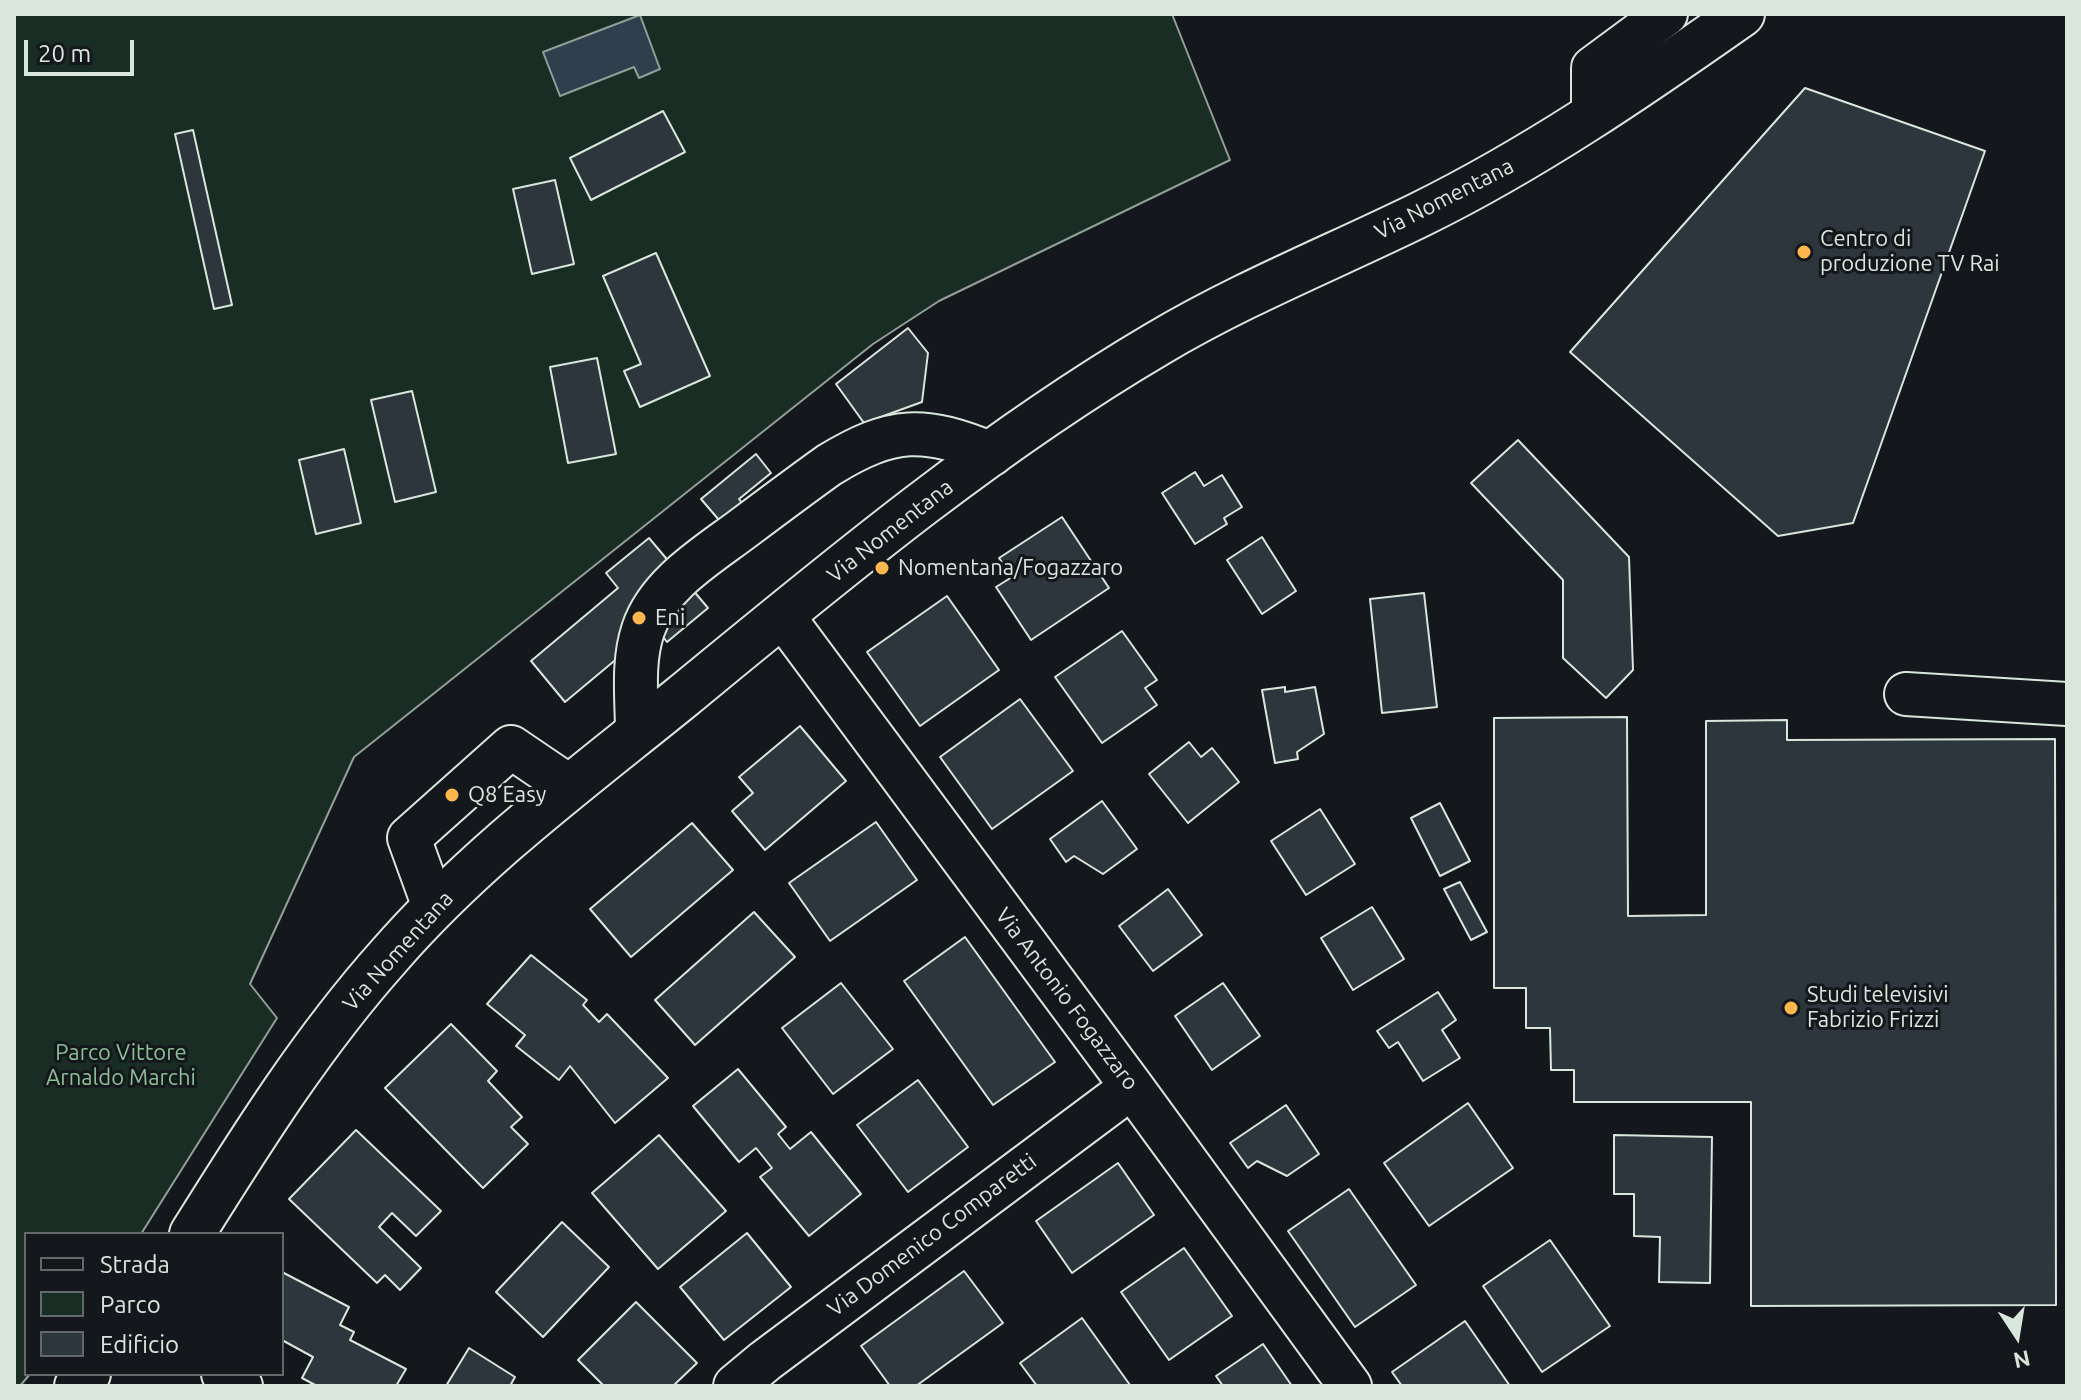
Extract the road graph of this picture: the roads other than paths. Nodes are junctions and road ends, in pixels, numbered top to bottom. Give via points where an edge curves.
1 (1666, 14) edge
2 (1742, 14) edge
3 (1593, 116) junction
4 (992, 454) junction
5 (782, 615) junction
6 (1906, 694) dead end
7 (2067, 704) edge
8 (637, 733) junction
9 (570, 787) junction
10 (434, 907) junction
11 (1132, 1087) junction
12 (193, 1232) edge
13 (735, 1386) edge
14 (1350, 1386) edge

1 - 3 street via 1593,68
2 - 3 main road, Via Nomentana
3 - 4 main road, Via Nomentana via 1429,210 1164,339
4 - 5 main road, Via Nomentana
4 - 8 street via 939,435 883,439 829,465 700,561 667,591 643,630 635,666
5 - 8 main road, Via Nomentana
5 - 11 street, Via Antonio Fogazzaro
6 - 7 street
8 - 9 main road, Via Nomentana
9 - 10 main road, Via Nomentana
9 - 10 street via 511,747 409,838
10 - 12 main road, Via Nomentana via 298,1071
11 - 13 street, Via Domenico Comparetti
11 - 14 street, Via Antonio Fogazzaro

